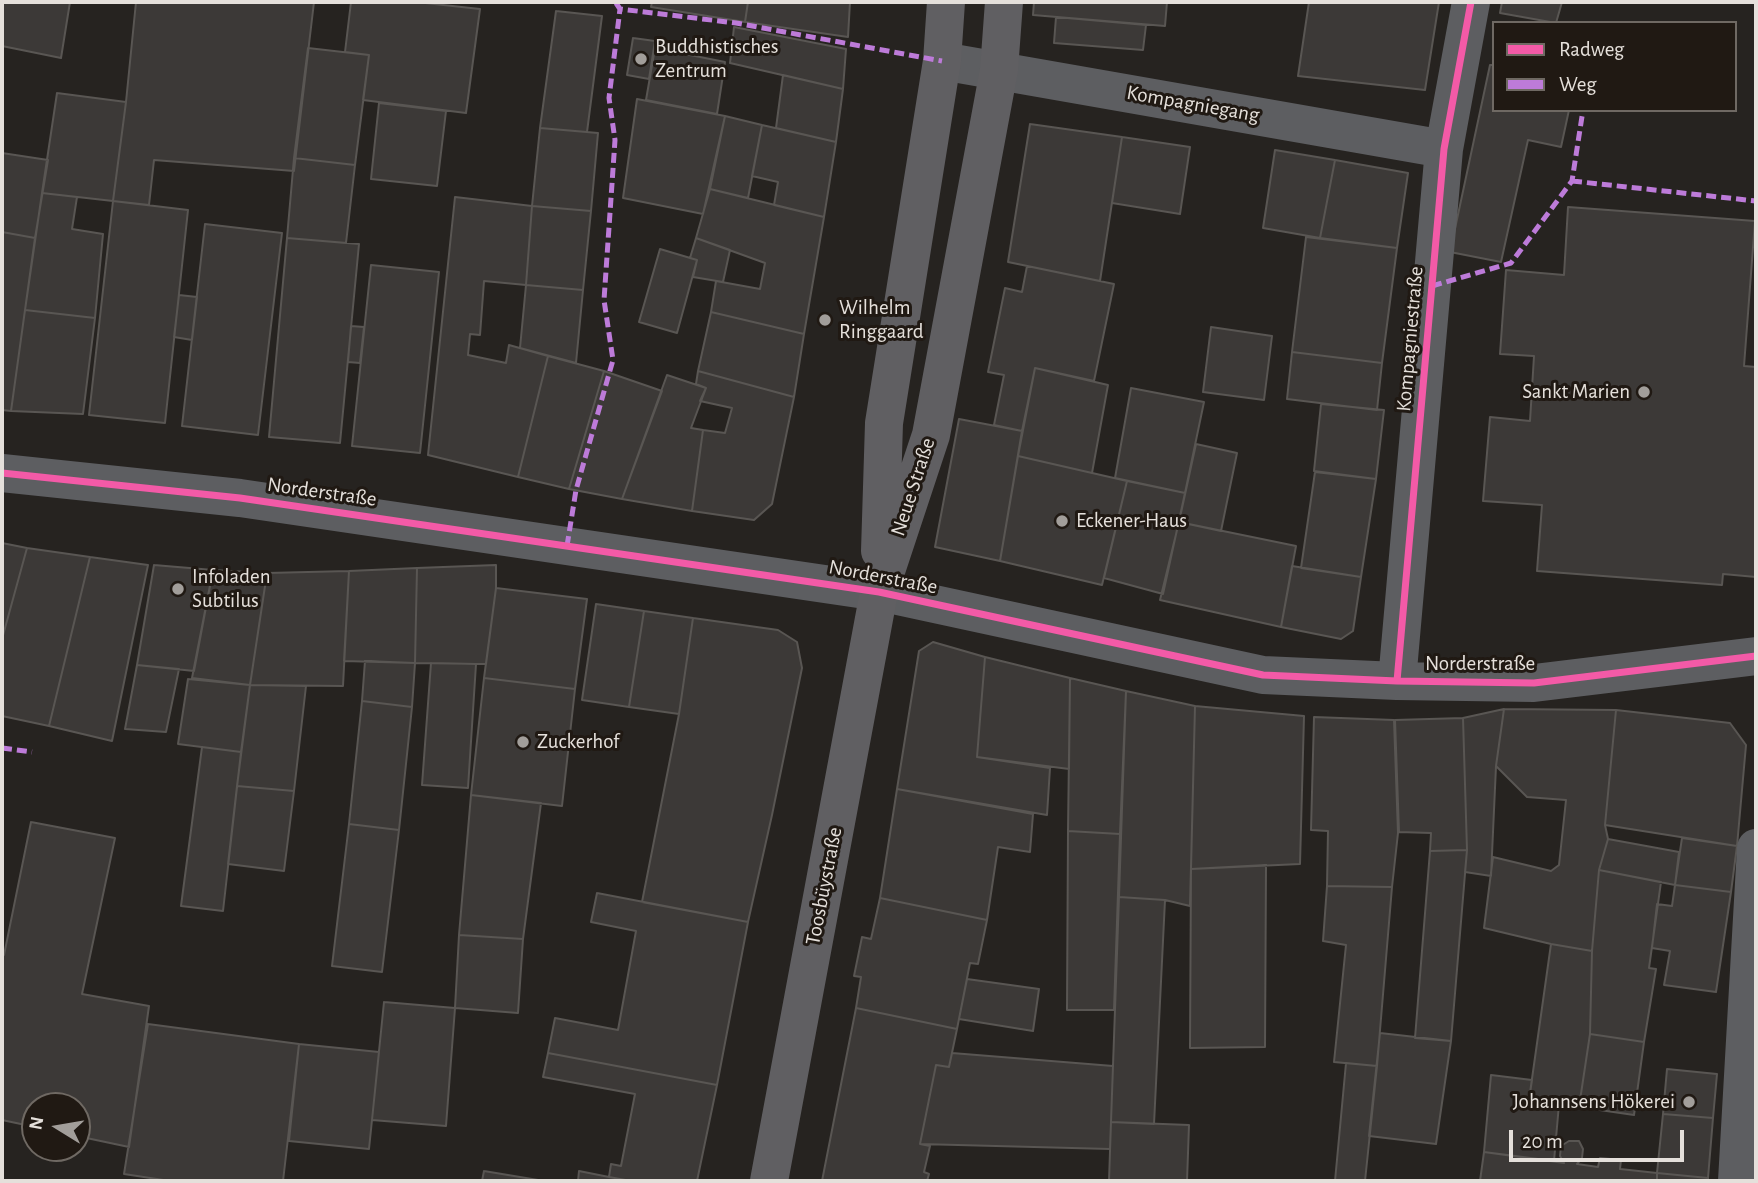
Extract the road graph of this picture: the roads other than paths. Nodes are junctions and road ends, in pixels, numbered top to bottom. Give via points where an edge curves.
1 (946, 2) edge
2 (1003, 2) edge
3 (1471, 2) edge
4 (942, 61) junction
5 (999, 70) junction
6 (1444, 149) junction
7 (2, 473) edge
8 (879, 592) junction
9 (1756, 656) edge
10 (1397, 681) junction
11 (1756, 848) edge
12 (769, 1181) edge
13 (1737, 1181) edge

1 - 4 main road, Neue Straße
2 - 5 main road, Neue Straße
3 - 6 street, Kompagniestraße
4 - 5 street, Kompagniegang
4 - 8 main road, Neue Straße via 884,423
5 - 6 street, Kompagniegang
5 - 8 main road, Neue Straße via 931,435
6 - 10 street, Kompagniestraße
7 - 8 street, Norderstraße via 240,498
8 - 10 street, Norderstraße via 1263,675
8 - 12 main road, Toosbüystraße
9 - 10 street, Norderstraße via 1534,683
11 - 13 street

